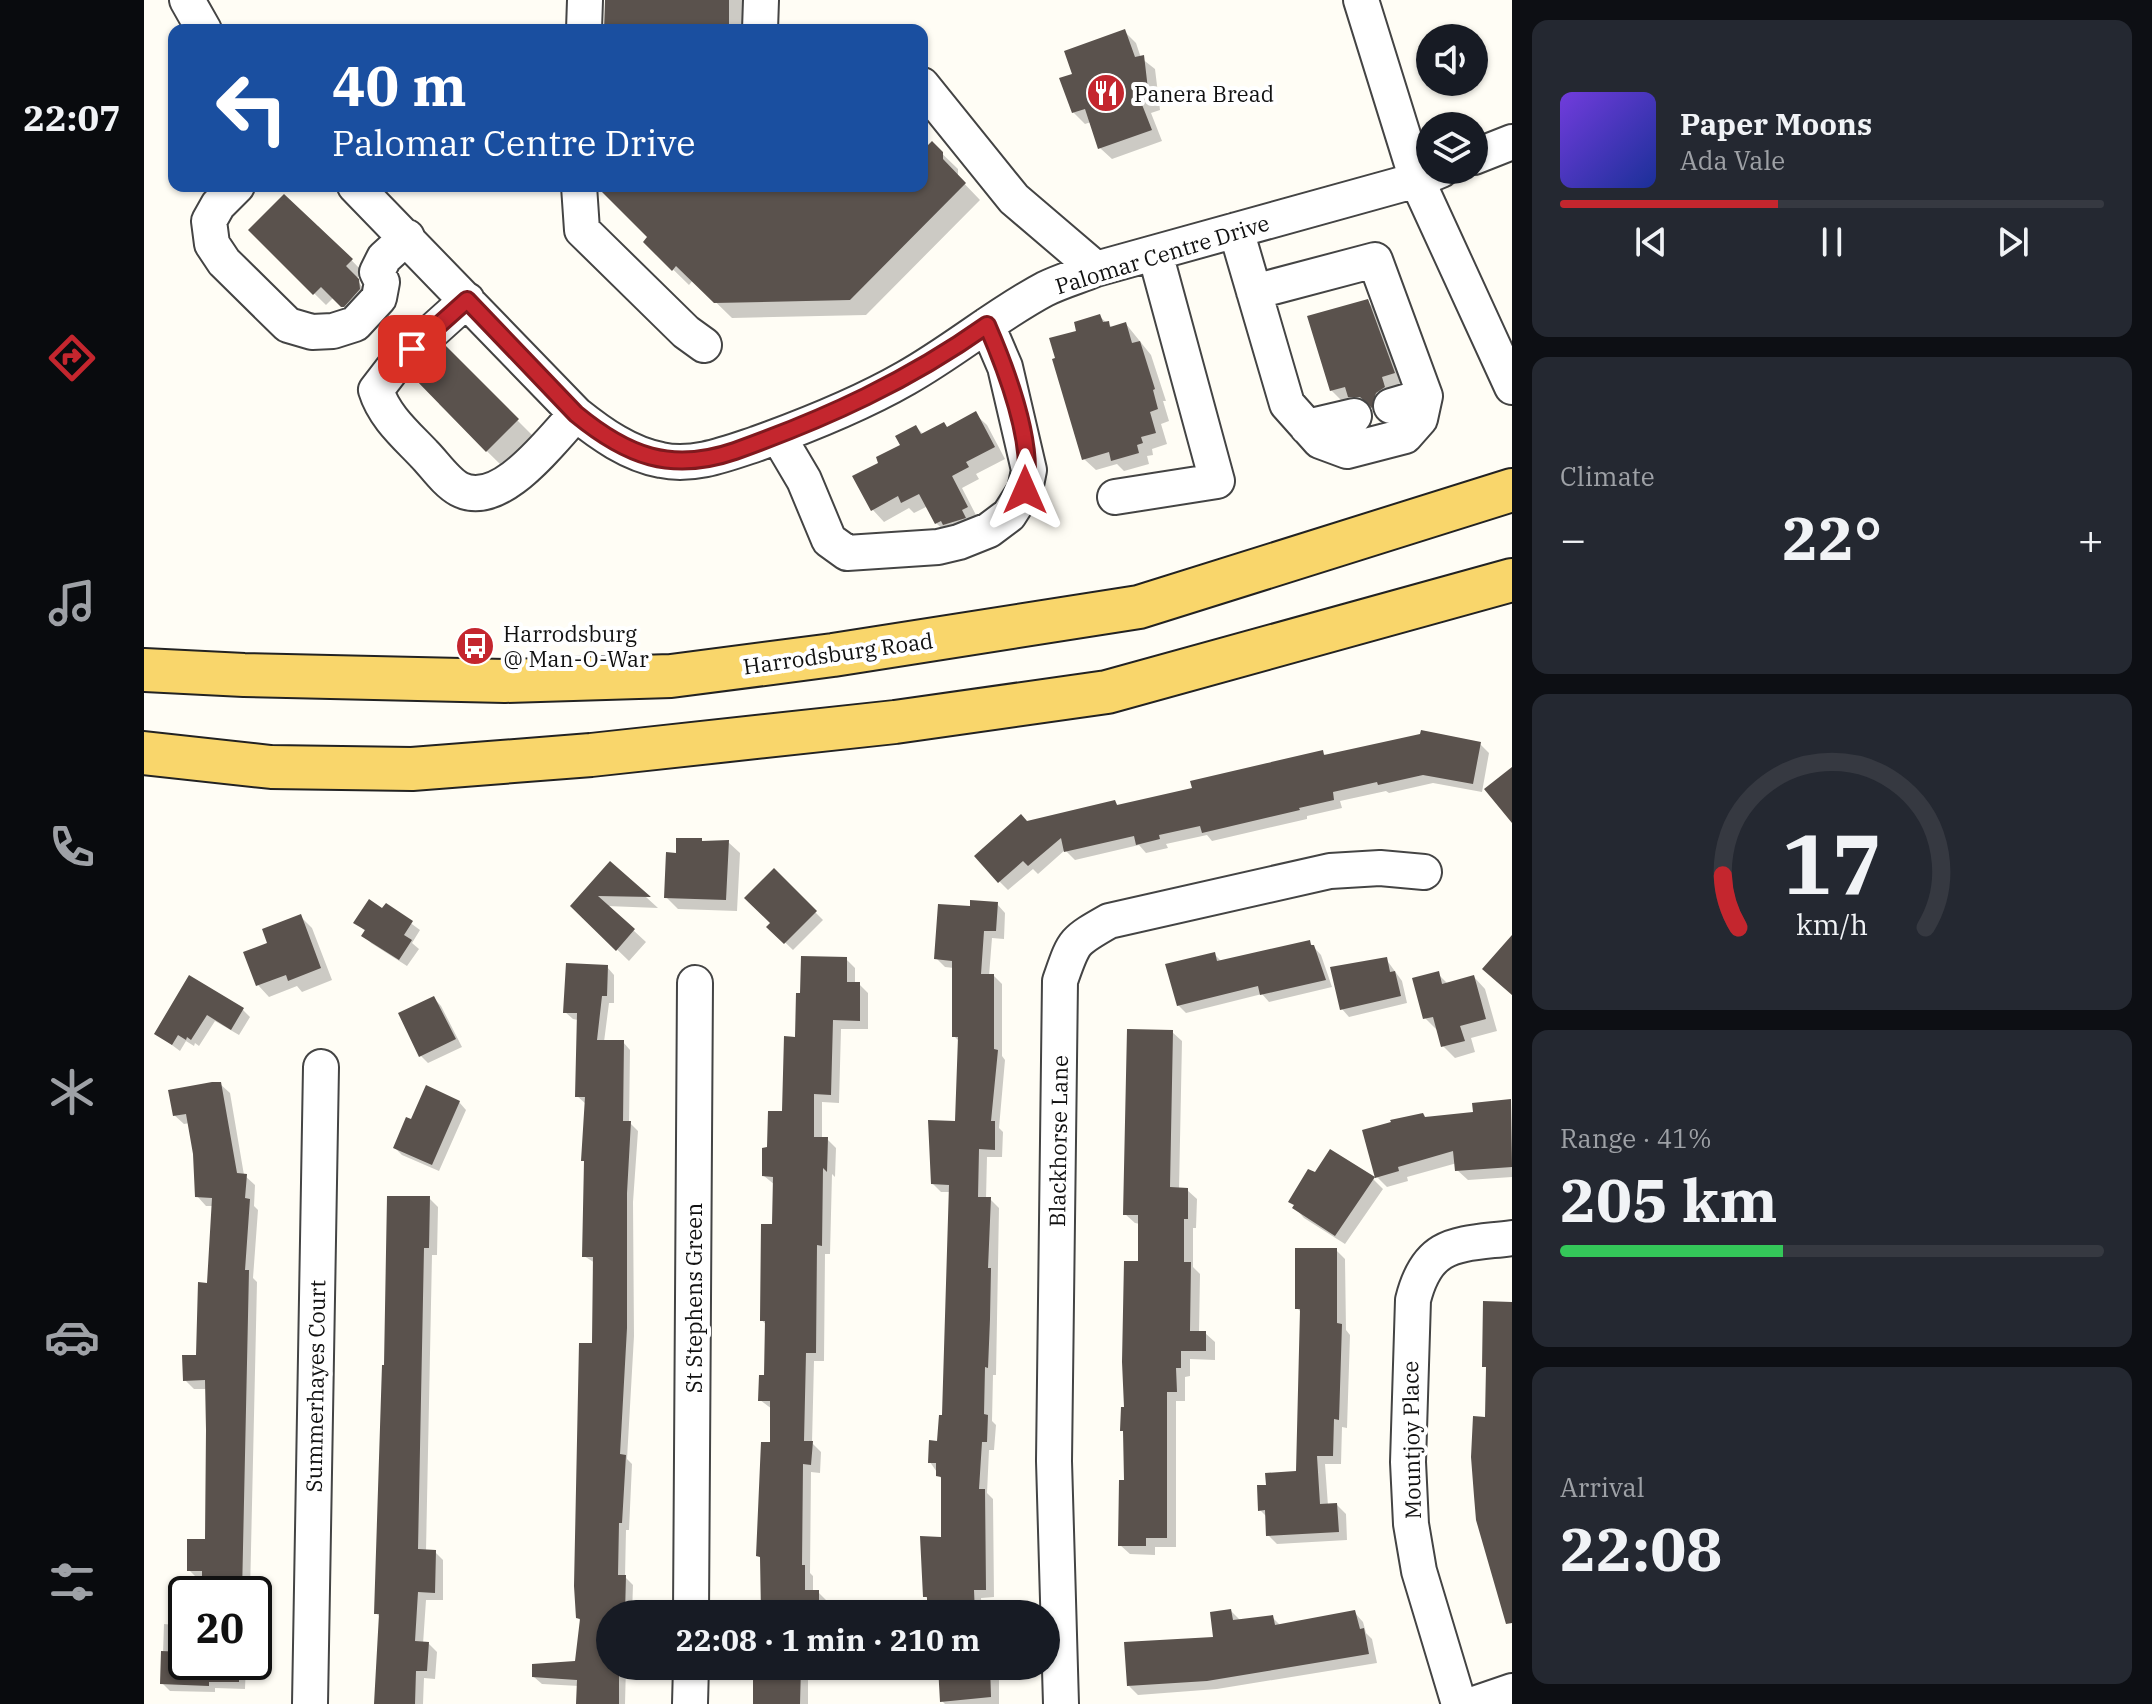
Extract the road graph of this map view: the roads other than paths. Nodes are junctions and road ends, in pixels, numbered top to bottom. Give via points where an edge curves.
1 (187, 0) edge
2 (585, 0) edge
3 (761, 0) edge
4 (1361, 0) edge
5 (201, 24) edge
6 (584, 24) edge
7 (760, 24) edge
8 (928, 92) edge
9 (1416, 142) edge
10 (1416, 179) edge
11 (1433, 184) edge
12 (231, 192) edge
13 (361, 192) edge
14 (579, 192) edge
15 (1236, 230) junction
16 (407, 237) junction
17 (1155, 253) junction
18 (1096, 269) junction
19 (1254, 292) junction
20 (467, 300) junction
21 (987, 325) junction
22 (704, 345) dead end
23 (1512, 387) edge
24 (1425, 396) junction
25 (1391, 406) dead end
26 (576, 414) junction
27 (1354, 416) dead end
28 (1307, 427) junction
29 (778, 436) junction
30 (1512, 490) edge
31 (1115, 497) dead end
32 (1512, 580) edge
33 (144, 670) edge
34 (144, 753) edge
35 (1424, 872) dead end
36 (695, 983) dead end
37 (321, 1067) dead end
38 (1512, 1238) edge
39 (691, 1600) edge
40 (691, 1680) edge
41 (1512, 1691) edge
42 (310, 1704) edge
43 (690, 1704) edge
44 (1061, 1704) edge
45 (1459, 1704) edge
46 (1474, 1704) edge

1 - 5 street
2 - 6 street
3 - 7 street
4 - 9 street
8 - 18 street via 1014,199
10 - 15 street, Palomar Centre Drive
11 - 23 street
12 - 16 street via 209,221 212,244 288,325 312,332 355,324 379,298 382,282 377,272 384,258
13 - 16 street, Palomar Centre Drive
14 - 22 street via 582,230
15 - 17 street, Palomar Centre Drive
15 - 19 street
16 - 20 street, Palomar Centre Drive
17 - 18 street, Palomar Centre Drive
17 - 31 street via 1217,481
18 - 21 street, Palomar Centre Drive via 1046,289
19 - 24 street via 1375,260
19 - 28 street via 1287,404
20 - 26 street, Palomar Centre Drive
20 - 26 street via 396,364 376,390 381,405 408,438 459,489 479,494 500,488 523,470
21 - 29 street, Palomar Centre Drive via 904,379
21 - 29 street via 1005,367 1029,470 1025,490 1009,515 989,530 938,547 847,553 829,540
24 - 25 street
24 - 28 street via 1420,419 1405,436 1347,451 1320,441
26 - 29 street, Palomar Centre Drive via 611,440 663,461 714,458
27 - 28 street
30 - 33 main road, Harrodsburg Road via 1139,607 745,667 671,676 505,681
32 - 34 main road via 1107,692 895,722 412,769 271,767
35 - 44 street, Blackhorse Lane via 1330,871 1109,921 1078,939 1069,954 1060,981 1054,1461
36 - 39 street, St Stephens Green
37 - 42 street, Summerhayes Court
38 - 45 street, Mountjoy Place via 1461,1244 1433,1257 1413,1300 1411,1524 1419,1571
40 - 43 street
41 - 46 street

